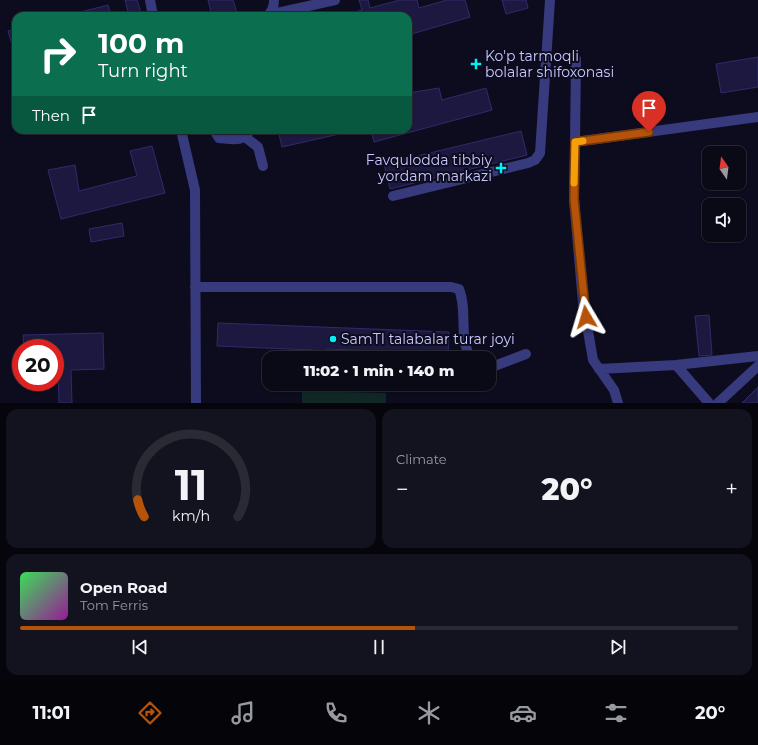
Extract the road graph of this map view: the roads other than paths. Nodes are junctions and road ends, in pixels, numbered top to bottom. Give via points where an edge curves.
1 (150, 0) edge
2 (274, 0) edge
3 (335, 0) edge
4 (550, 0) edge
5 (152, 12) edge
6 (270, 12) edge
7 (285, 12) edge
8 (576, 59) dead end
9 (758, 117) edge
10 (181, 134) edge
11 (216, 134) edge
12 (248, 134) edge
13 (575, 142) junction
14 (263, 166) dead end
15 (393, 196) dead end
16 (195, 288) junction
17 (467, 351) edge
18 (526, 354) dead end
19 (758, 356) edge
20 (496, 365) edge
21 (676, 365) junction
22 (758, 366) edge
23 (599, 369) junction
24 (196, 403) edge
25 (618, 403) edge
26 (709, 403) edge
27 (718, 403) edge

1 - 5 street
2 - 6 street
3 - 7 street
4 - 15 street via 540,153 535,160
8 - 13 street
9 - 13 street
10 - 16 street via 195,190
11 - 12 street via 219,138 239,140
12 - 14 street via 258,147
13 - 23 street via 574,199 583,303 590,346
16 - 17 street via 451,286 459,289 462,297
16 - 24 street
18 - 20 street
19 - 21 street
21 - 23 street
21 - 26 street
22 - 27 street
23 - 25 street via 614,390

